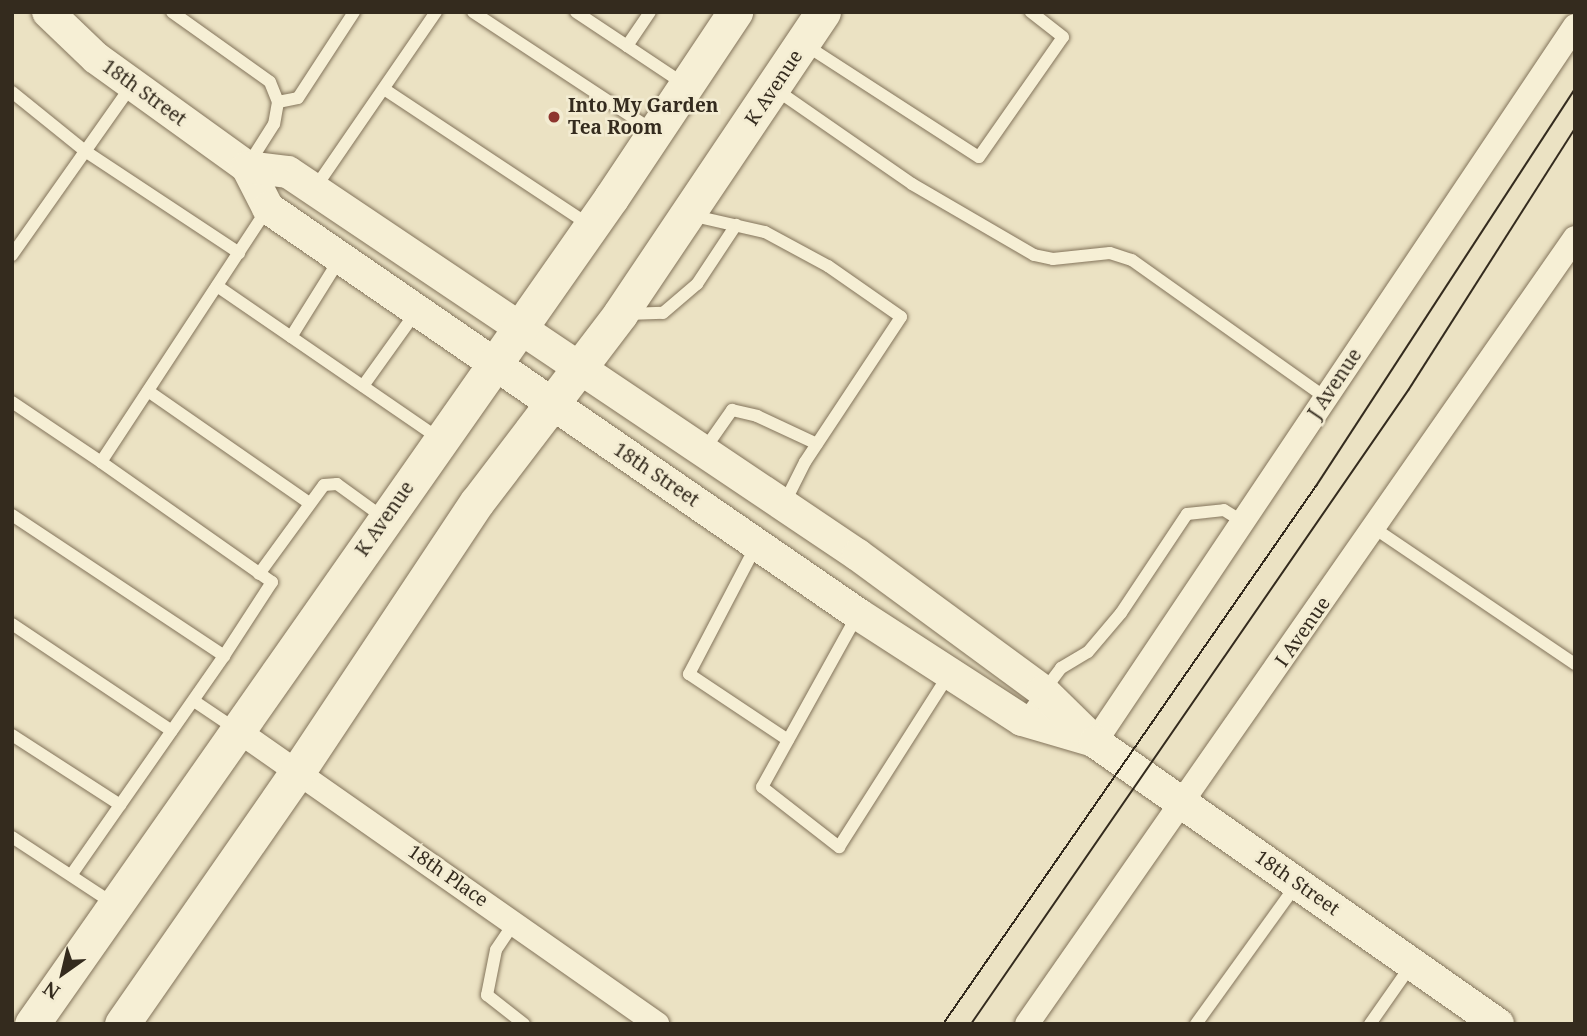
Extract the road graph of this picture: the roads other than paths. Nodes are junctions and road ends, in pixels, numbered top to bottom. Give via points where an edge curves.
1 (48, 12) edge
2 (172, 12) edge
3 (354, 12) edge
4 (436, 12) edge
5 (473, 12) edge
6 (576, 12) edge
7 (650, 12) edge
8 (736, 12) edge
9 (823, 12) edge
10 (1031, 12) edge
11 (1575, 26) edge
12 (803, 44) junction
13 (627, 47) junction
14 (132, 85) junction
15 (687, 86) junction
16 (384, 89) junction
17 (775, 89) junction
18 (12, 92) edge
19 (278, 102) junction
20 (656, 132) junction
21 (85, 151) junction
22 (247, 167) junction
23 (314, 190) junction
24 (268, 208) junction
25 (688, 215) junction
26 (736, 225) junction
27 (591, 226) junction
28 (239, 253) junction
29 (1570, 254) edge
30 (12, 255) edge
31 (342, 256) junction
32 (217, 286) junction
33 (418, 309) junction
34 (620, 314) junction
35 (520, 327) junction
36 (291, 337) junction
37 (494, 363) junction
38 (580, 367) junction
39 (363, 386) junction
40 (148, 391) junction
41 (1326, 398) junction
42 (12, 402) edge
43 (552, 404) junction
44 (440, 439) junction
45 (817, 444) junction
46 (704, 450) junction
47 (101, 462) junction
48 (307, 502) junction
49 (784, 505) junction
50 (12, 515) edge
51 (385, 518) junction
52 (1243, 522) junction
53 (1374, 528) junction
54 (758, 543) junction
55 (259, 574) junction
56 (858, 614) junction
57 (12, 624) edge
58 (224, 656) junction
59 (1575, 664) edge
60 (950, 672) junction
61 (1043, 691) junction
62 (194, 701) junction
63 (1022, 720) junction
64 (237, 730) junction
65 (172, 731) junction
66 (12, 735) edge
67 (788, 740) junction
68 (1096, 742) junction
69 (298, 771) junction
70 (1184, 804) junction
71 (120, 805) junction
72 (12, 837) edge
73 (71, 875) junction
74 (1298, 884) junction
75 (115, 905) junction
76 (514, 923) junction
77 (1412, 963) junction
78 (32, 1024) edge
79 (122, 1024) edge
80 (524, 1024) edge
81 (657, 1024) edge
82 (1027, 1024) edge
83 (1196, 1024) edge
84 (1370, 1024) edge
85 (1498, 1024) edge

1 - 14 street, 18th Street
2 - 19 lane via 270,82
3 - 19 lane via 298,98
4 - 16 lane
5 - 20 lane
6 - 13 lane
7 - 13 lane
8 - 15 main road, K Avenue
9 - 12 main road, K Avenue
10 - 12 lane via 1063,37 979,156
11 - 41 street, J Avenue
12 - 17 main road, K Avenue
13 - 15 lane
14 - 21 lane
14 - 22 street, 18th Street
15 - 20 main road, K Avenue
16 - 23 lane
16 - 27 lane
17 - 25 main road, K Avenue
17 - 41 lane via 912,184 1034,255 1053,259 1110,253 1132,260
18 - 21 lane
19 - 22 lane via 275,124
20 - 27 main road, K Avenue
21 - 28 lane
21 - 30 lane
22 - 23 street, 18th Street via 288,172
22 - 24 street, 18th Street
23 - 35 street, 18th Street
24 - 28 lane
24 - 31 street, 18th Street
25 - 26 lane
25 - 34 main road, K Avenue
26 - 34 lane via 697,285 663,313
26 - 45 lane via 765,232 828,266 901,317
27 - 35 main road, K Avenue
28 - 32 lane
29 - 53 street, I Avenue
31 - 33 street, 18th Street
31 - 36 lane
32 - 36 lane
32 - 40 lane
33 - 37 street, 18th Street
33 - 39 lane
34 - 38 main road, K Avenue
35 - 37 main road, K Avenue
35 - 38 street, 18th Street
36 - 39 lane
37 - 43 street, 18th Street
37 - 44 main road, K Avenue
38 - 43 main road, K Avenue
38 - 46 street, 18th Street
39 - 44 lane
40 - 47 lane
40 - 48 lane
41 - 52 street, J Avenue
42 - 47 lane
43 - 54 street, 18th Street
43 - 69 main road, K Avenue via 477,502
44 - 51 main road, K Avenue
45 - 46 lane via 757,416 732,410
45 - 49 lane
46 - 49 street, 18th Street
47 - 55 lane
48 - 51 lane via 324,485 337,484
48 - 55 lane
49 - 61 street, 18th Street
50 - 58 lane
51 - 64 main road, K Avenue
52 - 61 lane via 1224,510 1187,514 1121,613 1088,652 1061,668
52 - 68 street, J Avenue
53 - 59 lane
53 - 70 street, I Avenue
54 - 56 street, 18th Street
54 - 67 lane via 689,674
55 - 58 lane via 272,582
56 - 60 street, 18th Street
56 - 67 lane
57 - 65 lane
58 - 62 lane
60 - 63 street, 18th Street
60 - 67 lane via 839,847 762,787
61 - 63 lane
61 - 68 street, 18th Street
62 - 64 lane
62 - 65 lane
63 - 68 street, 18th Street
64 - 69 street, 18th Place
64 - 75 main road, K Avenue
65 - 71 lane
66 - 71 lane
68 - 70 street, 18th Street
69 - 76 street, 18th Place
69 - 79 main road, K Avenue
70 - 74 street, 18th Street
70 - 82 street, I Avenue
71 - 73 lane
72 - 73 lane
73 - 75 lane
74 - 77 street, 18th Street
74 - 83 lane
75 - 78 main road, K Avenue
76 - 80 lane via 496,950 487,995
76 - 81 street, 18th Place
77 - 84 lane
77 - 85 street, 18th Street

